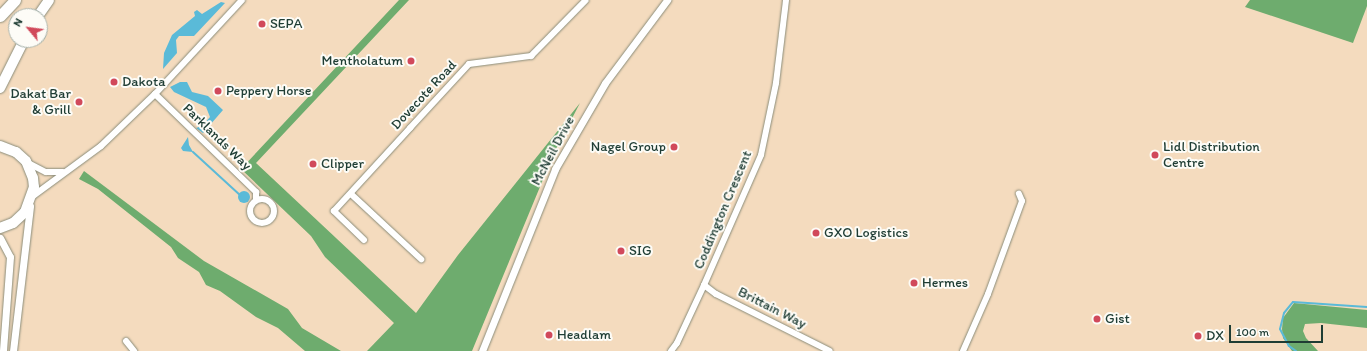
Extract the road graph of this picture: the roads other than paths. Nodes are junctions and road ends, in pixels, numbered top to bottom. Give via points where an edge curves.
1 (16, 0) edge
2 (242, 0) edge
3 (586, 0) edge
4 (667, 0) edge
5 (786, 0) edge
6 (0, 16) edge
7 (20, 48) edge
8 (0, 88) edge
9 (155, 94) junction
10 (1, 144) edge
11 (26, 161) junction
12 (64, 172) junction
13 (350, 194) junction
14 (1019, 194) dead end
15 (256, 200) junction
16 (31, 201) junction
17 (0, 228) edge
18 (0, 238) edge
19 (364, 240) dead end
20 (421, 259) dead end
21 (704, 285) junction
22 (126, 342) dead end
23 (2, 351) edge
24 (13, 351) edge
25 (134, 351) edge
26 (482, 351) edge
27 (671, 351) edge
28 (830, 351) edge
29 (963, 351) edge

1 - 6 highway
2 - 9 street
3 - 13 street, Dovecote Road via 531,56 469,64
4 - 26 street, McNeil Drive via 605,83 555,169
5 - 21 street, Coddington Crescent via 776,82 761,155
7 - 8 highway
9 - 12 street via 97,149
9 - 15 street, Parklands Way via 256,192
10 - 11 highway
11 - 12 street via 46,172
11 - 16 highway via 33,178
12 - 16 street
13 - 19 street, Dovecote Road via 334,212
13 - 20 street
14 - 29 street via 1022,201 988,294
15 - 15 street via 265,199 273,205 274,213 269,222 260,223 252,219 250,208
16 - 17 highway via 20,218
16 - 24 street
18 - 23 street via 10,257
21 - 27 street, Coddington Crescent via 678,343
21 - 28 street, Brittain Way via 716,294
22 - 25 street

